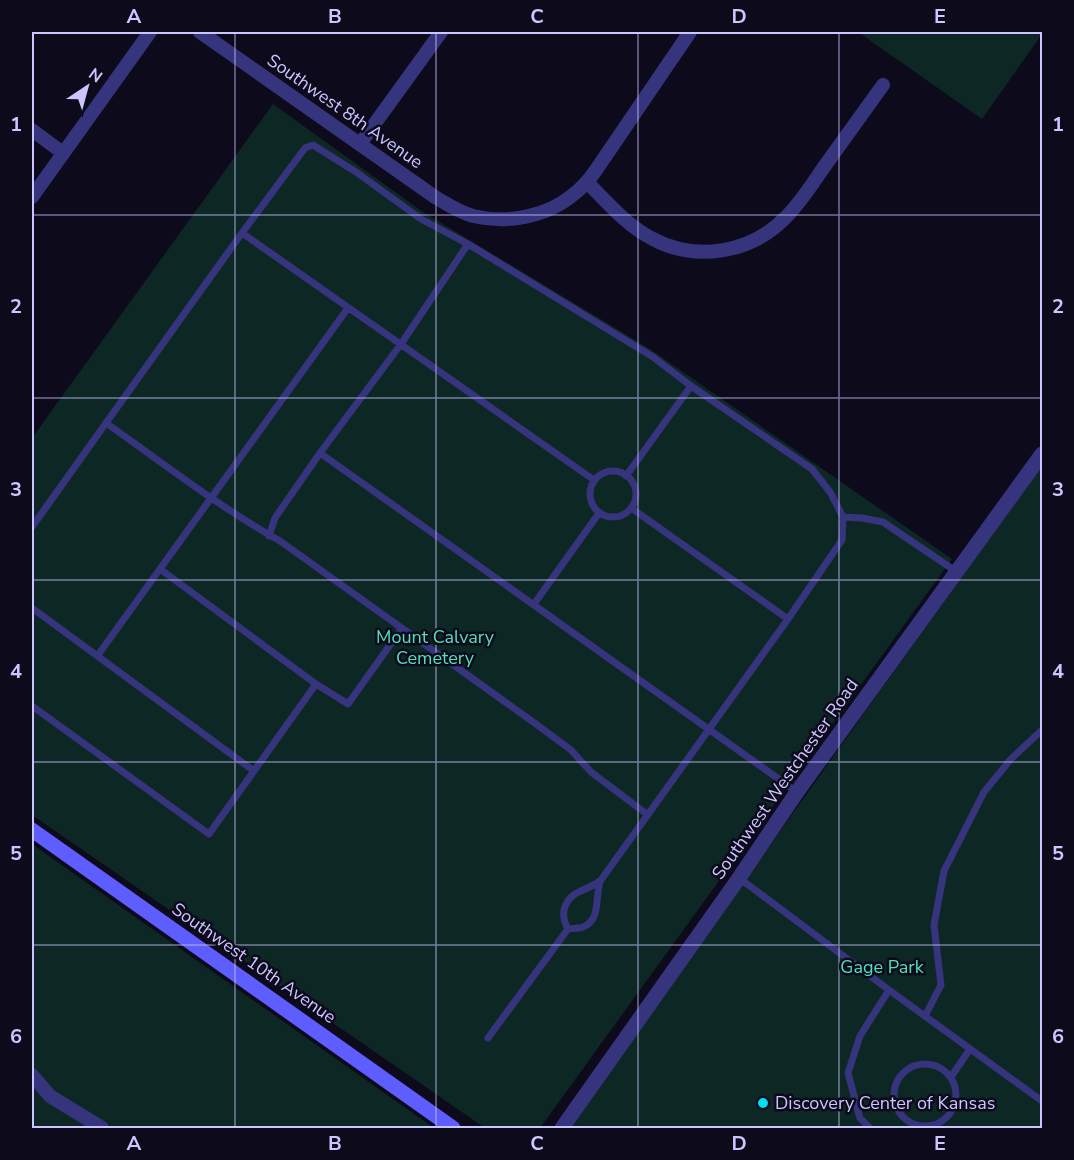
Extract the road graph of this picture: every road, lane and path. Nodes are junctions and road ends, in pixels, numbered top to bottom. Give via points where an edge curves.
1 (150, 32) edge
2 (200, 32) edge
3 (441, 32) edge
4 (690, 32) edge
5 (883, 85) dead end
6 (32, 130) edge
7 (360, 144) junction
8 (63, 153) junction
9 (587, 182) junction
10 (32, 197) edge
11 (242, 233) junction
12 (468, 244) junction
13 (348, 308) junction
14 (401, 344) junction
15 (691, 386) junction
16 (106, 423) junction
17 (320, 453) junction
18 (1042, 454) edge
19 (626, 476) junction
20 (594, 480) junction
21 (212, 498) junction
22 (631, 508) junction
23 (599, 513) junction
24 (843, 517) junction
25 (32, 527) edge
26 (269, 536) junction
27 (160, 569) junction
28 (957, 572) junction
29 (534, 604) junction
30 (32, 608) edge
31 (788, 619) junction
32 (402, 628) junction
33 (98, 655) junction
34 (316, 684) junction
35 (32, 706) edge
36 (709, 729) junction
37 (1042, 730) edge
38 (254, 771) junction
39 (796, 792) junction
40 (648, 815) junction
41 (32, 830) edge
42 (739, 878) junction
43 (600, 880) junction
44 (568, 929) junction
45 (889, 990) junction
46 (925, 1016) junction
47 (488, 1038) dead end
48 (970, 1049) junction
49 (32, 1075) edge
50 (951, 1077) junction
51 (1042, 1101) edge
52 (866, 1127) edge
53 (102, 1128) edge
54 (453, 1128) edge
55 (562, 1128) edge

1 - 8 street
2 - 7 street, Southwest 8th Avenue
3 - 7 street
4 - 9 street, Southwest 8th Avenue
5 - 9 street via 794,208 773,229 746,244 710,252 671,247 640,232
6 - 8 street
7 - 9 street, Southwest 8th Avenue via 454,208 495,219 532,216 557,206
8 - 10 street
11 - 12 lane via 305,148 313,145 421,219
11 - 13 lane
11 - 16 lane
12 - 14 lane
12 - 15 lane via 653,357
13 - 14 lane
13 - 21 lane
14 - 17 lane
14 - 20 lane
15 - 19 lane
15 - 24 lane via 812,469
16 - 21 lane
16 - 25 lane
17 - 26 lane via 275,518
17 - 29 lane
18 - 28 street, Southwest Westchester Road
19 - 20 lane via 609,471
19 - 22 lane via 635,491
20 - 23 lane via 590,498
21 - 26 lane
21 - 27 lane
22 - 23 lane via 616,517
22 - 31 lane
23 - 29 lane
24 - 28 lane via 883,522
24 - 31 lane via 842,540
26 - 32 lane
27 - 33 lane
27 - 34 lane
28 - 39 street, Southwest Westchester Road
29 - 36 lane
30 - 33 lane
31 - 36 lane
32 - 34 lane via 348,704
32 - 40 lane via 571,750 591,772
33 - 38 lane
34 - 38 lane
35 - 38 lane via 209,834
36 - 39 lane
36 - 40 lane
37 - 46 lane via 984,792 944,871 934,925 941,985
39 - 42 street, Southwest Westchester Road
40 - 43 lane
41 - 54 main road, Southwest 10th Avenue
42 - 45 lane
42 - 55 street, Southwest Westchester Road
43 - 44 lane via 597,910 591,922
43 - 44 lane via 569,900 563,911
44 - 47 lane
45 - 46 lane
45 - 52 lane via 860,1036 848,1072
46 - 48 lane
48 - 50 lane
48 - 51 lane
49 - 53 street via 50,1096
50 - 50 lane via 956,1085 956,1105 944,1120 935,1125 916,1125 899,1113 894,1092 903,1073 912,1066 933,1064

